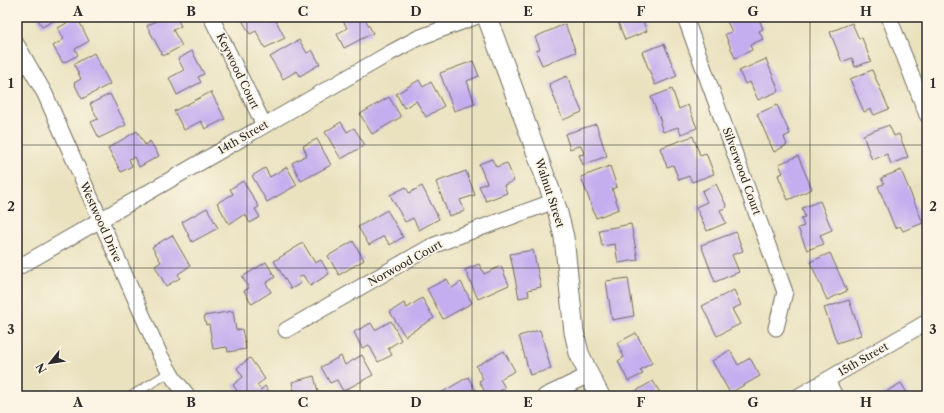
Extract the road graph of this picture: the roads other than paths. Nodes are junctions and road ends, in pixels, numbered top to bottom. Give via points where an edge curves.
1 (211, 17) edge
2 (475, 17) edge
3 (487, 17) edge
4 (685, 17) edge
5 (889, 17) edge
6 (17, 45) edge
7 (927, 115) edge
8 (264, 125) junction
9 (555, 202) junction
10 (100, 220) junction
11 (18, 265) edge
12 (927, 322) edge
13 (776, 328) dead end
14 (286, 330) dead end
15 (170, 372) junction
16 (588, 375) junction
17 (826, 380) junction
18 (131, 396) edge
19 (188, 396) edge
20 (545, 396) edge
21 (600, 396) edge
22 (799, 396) edge
23 (836, 396) edge

1 - 8 street, Keywood Court
2 - 8 street, 14th Street via 418,38
3 - 9 street, Walnut Street
4 - 13 street, Silverwood Court via 785,292
5 - 7 street
6 - 10 street, Westwood Drive via 45,94
8 - 10 street, 14th Street
9 - 14 street, Norwood Court via 430,247
9 - 16 street, Walnut Street via 564,236 574,332
10 - 11 street, 14th Street
10 - 15 street, Westwood Drive
12 - 17 street, 15th Street
15 - 18 lane
15 - 19 street, Westwood Drive
16 - 20 street
16 - 21 street, Walnut Street
17 - 22 street, 15th Street
17 - 23 street

